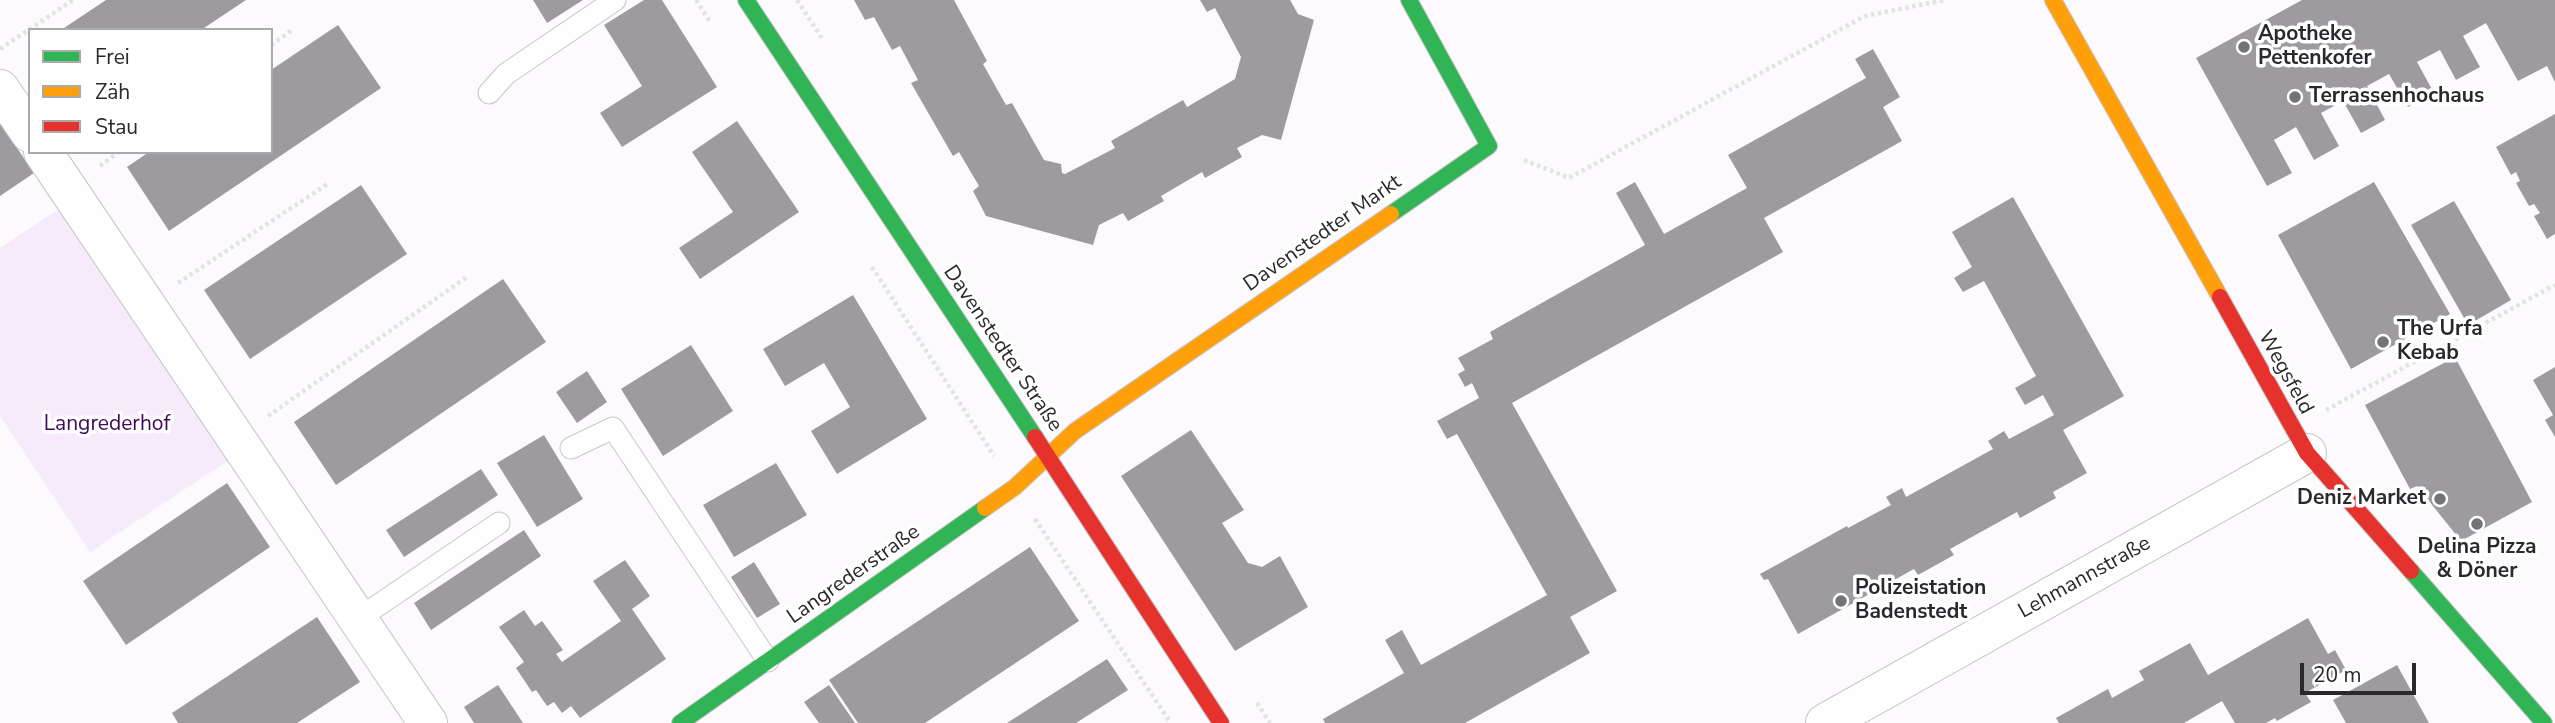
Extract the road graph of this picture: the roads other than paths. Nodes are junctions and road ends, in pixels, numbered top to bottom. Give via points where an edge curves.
1 (615, 0) edge
2 (746, 0) edge
3 (1409, 0) edge
4 (2053, 0) edge
5 (0, 89) edge
6 (489, 93) dead end
7 (28, 130) edge
8 (44, 154) edge
9 (2300, 441) junction
10 (571, 448) dead end
11 (1048, 456) junction
12 (499, 523) dead end
13 (358, 619) junction
14 (768, 661) junction
15 (428, 723) edge
16 (680, 723) edge
17 (1221, 723) edge
18 (1825, 723) edge
19 (2544, 723) edge

1 - 6 lane via 506,74
2 - 11 street, Davenstedter Straße
3 - 11 street, Davenstedter Markt via 1489,145 1075,431
4 - 9 street, Wegsfeld
5 - 7 street
8 - 13 street
9 - 18 street, Lehmannstraße
9 - 19 street, Wegsfeld
10 - 14 lane via 612,428
11 - 14 street, Langrederstraße via 1015,488
11 - 17 street, Davenstedter Straße
12 - 13 lane
13 - 15 street
14 - 16 street, Langrederstraße

